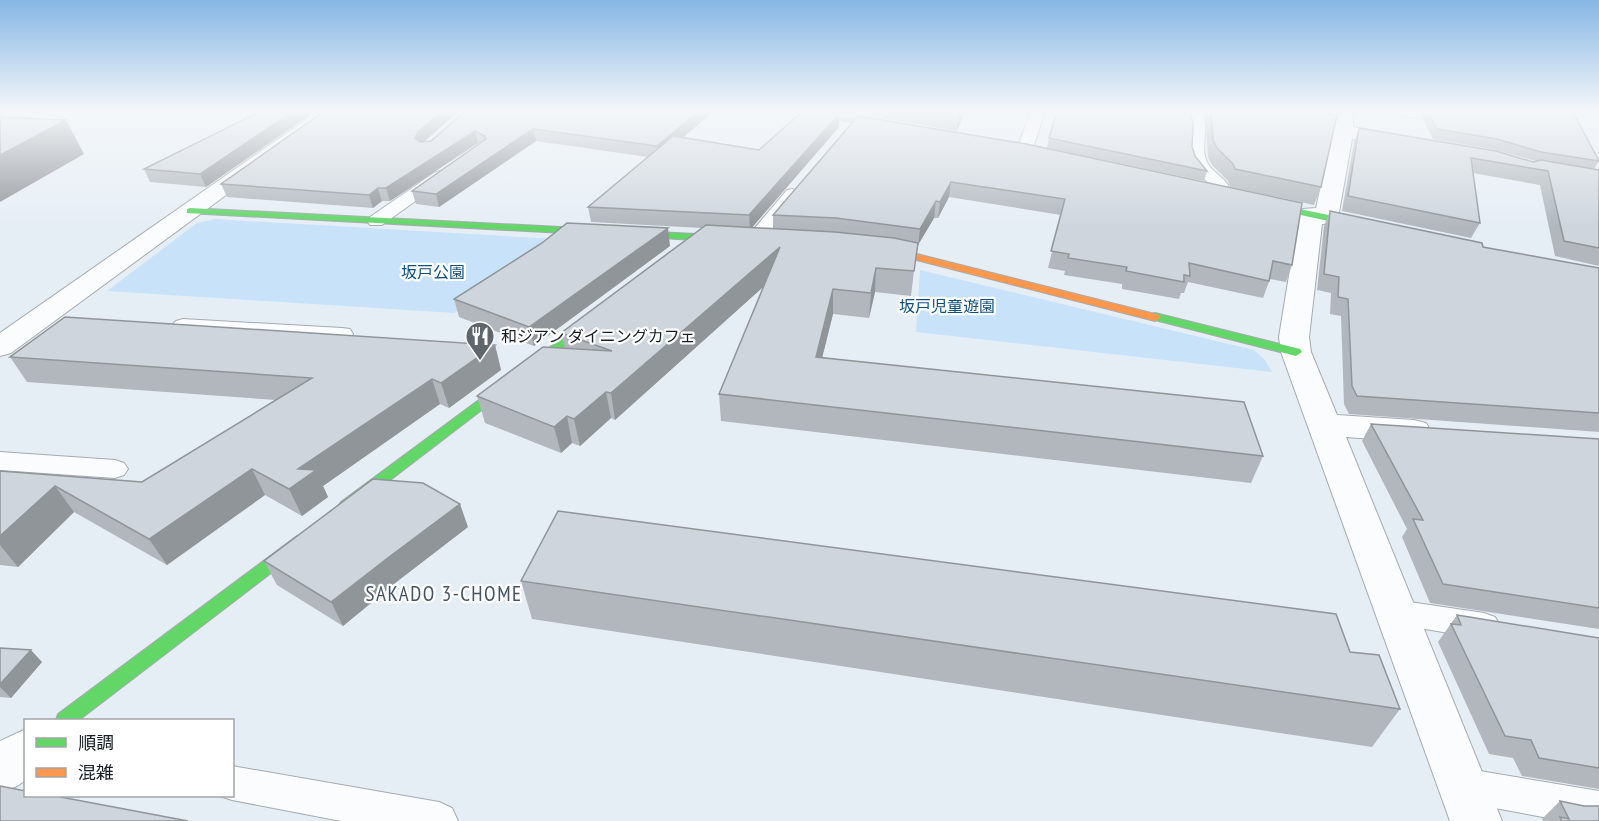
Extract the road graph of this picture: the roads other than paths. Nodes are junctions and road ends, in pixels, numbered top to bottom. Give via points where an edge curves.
1 (275, 150) edge
2 (1196, 150) edge
3 (1336, 150) edge
4 (451, 169) edge
5 (804, 181) edge
6 (1223, 196) joint
7 (190, 211) junction
8 (1319, 216) junction
9 (376, 220) junction
10 (1383, 230) edge
11 (701, 238) junction
12 (760, 241) joint
13 (858, 248) edge
14 (682, 252) edge
15 (606, 309) edge
16 (41, 317) junction
17 (76, 318) edge
18 (157, 323) edge
19 (342, 334) edge
20 (0, 347) edge
21 (1296, 352) junction
22 (1323, 424) junction
23 (1450, 434) edge
24 (0, 461) edge
25 (115, 470) dead end
26 (336, 514) edge
27 (318, 528) edge
28 (1396, 612) junction
29 (1509, 630) edge
30 (66, 719) edge
31 (0, 742) edge
32 (24, 745) edge
33 (24, 752) edge
34 (0, 770) edge
35 (234, 783) edge
36 (1469, 803) edge
37 (1599, 809) edge
38 (439, 821) edge

1 - 7 street
2 - 6 lane via 1201,166 1220,185
3 - 8 street
4 - 9 lane
5 - 12 lane
6 - 8 street
7 - 9 street
7 - 16 street
8 - 10 street
8 - 21 street via 1294,337
9 - 11 street
11 - 12 street
11 - 14 street
13 - 21 street via 893,251
15 - 26 street
16 - 17 lane
16 - 20 street
18 - 19 lane
21 - 22 street
22 - 23 street
22 - 28 street
24 - 25 lane
27 - 30 street
28 - 29 lane
28 - 36 street
31 - 32 lane
33 - 34 street
35 - 38 lane
36 - 37 lane

